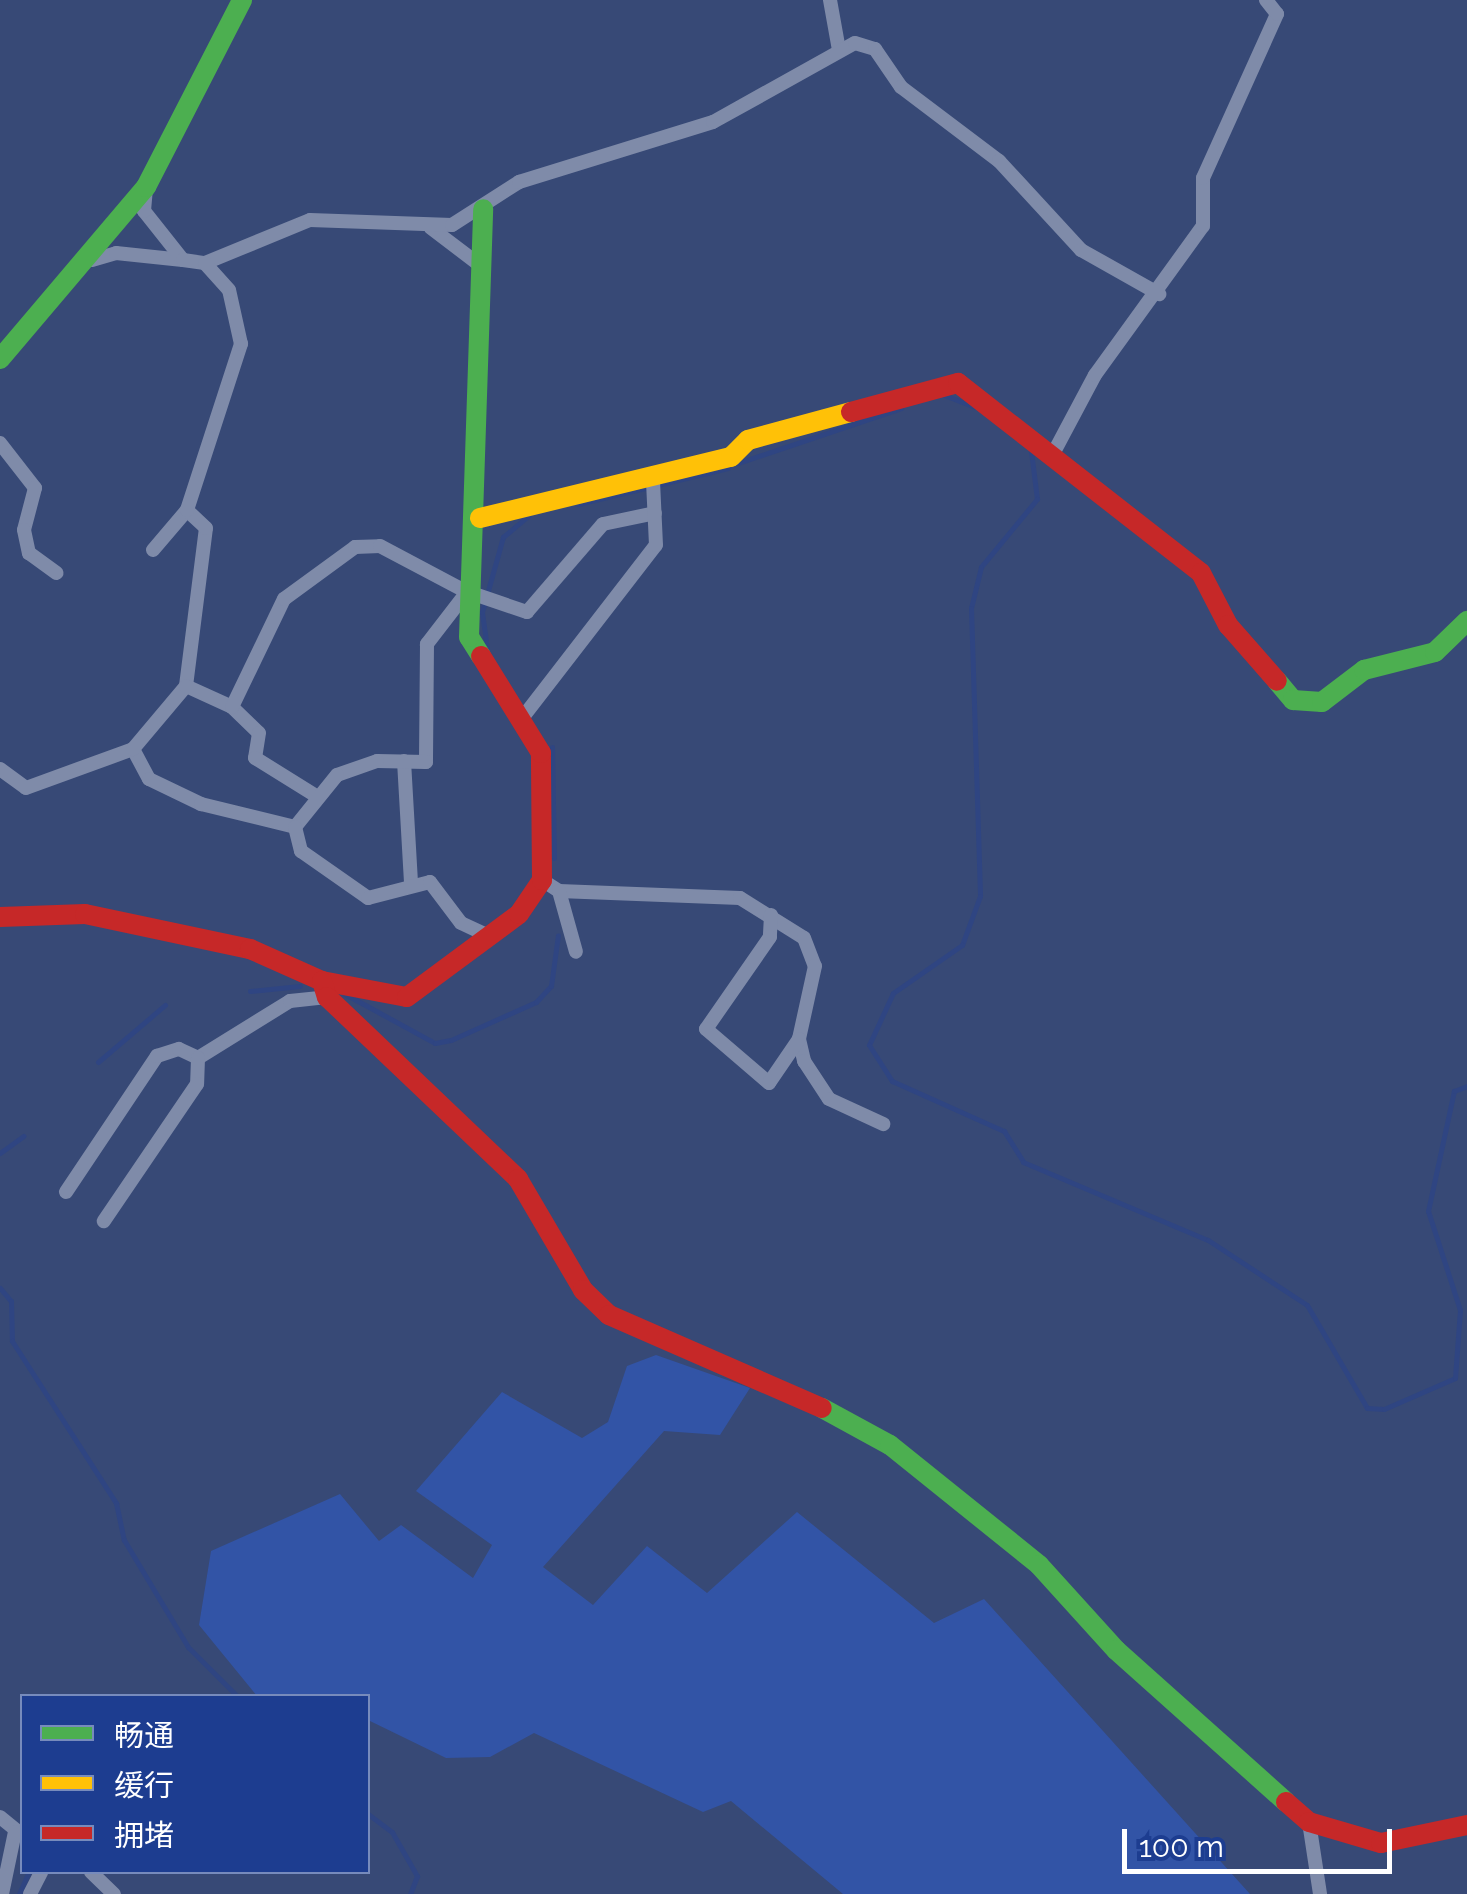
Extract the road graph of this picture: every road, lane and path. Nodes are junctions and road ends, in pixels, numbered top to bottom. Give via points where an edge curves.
1 (242, 0) edge
2 (830, 0) edge
3 (1266, 0) edge
4 (839, 50) junction
5 (146, 187) junction
6 (482, 210) junction
7 (431, 228) junction
8 (92, 260) junction
9 (182, 260) junction
10 (205, 263) junction
11 (486, 273) junction
12 (1159, 294) junction
13 (0, 358) edge
14 (0, 442) edge
15 (1054, 452) junction
16 (654, 492) junction
17 (187, 510) junction
18 (480, 518) junction
19 (152, 550) dead end
20 (57, 573) dead end
21 (479, 596) junction
22 (1467, 621) edge
23 (186, 686) junction
24 (232, 707) junction
25 (523, 717) junction
26 (133, 749) junction
27 (404, 762) junction
28 (0, 769) edge
29 (313, 794) junction
30 (295, 827) junction
31 (411, 884) junction
32 (551, 886) junction
33 (771, 914) junction
34 (0, 917) edge
35 (489, 936) junction
36 (576, 952) dead end
37 (325, 989) junction
38 (799, 1039) junction
39 (198, 1058) junction
40 (883, 1124) dead end
41 (66, 1192) dead end
42 (104, 1222) dead end
43 (0, 1817) edge
44 (1309, 1822) junction
45 (1467, 1825) edge
46 (19, 1834) edge
47 (93, 1874) edge
48 (2, 1894) edge
49 (114, 1894) edge
50 (1320, 1894) edge

1 - 5 street
2 - 4 street
3 - 12 street via 1277,14 1202,178 1203,226
4 - 6 street via 714,122 520,182
4 - 12 street via 874,49 901,87 999,161 1081,250
5 - 8 street
5 - 9 street via 144,211
6 - 7 street
6 - 11 street
7 - 10 street via 310,220
7 - 11 street
8 - 9 street via 116,252
8 - 13 street
9 - 10 street
10 - 17 street via 229,290 241,344
11 - 18 street
12 - 15 street via 1095,376
14 - 20 street via 35,488 24,530 29,553
15 - 16 street via 980,394 937,382 876,412 748,440 730,457
15 - 22 street via 1082,488 1201,573 1228,625 1294,700 1322,702 1364,670 1435,652
16 - 18 street
16 - 21 street via 603,524 527,612
16 - 25 street via 656,546
17 - 19 street
17 - 23 street via 206,528
18 - 21 street
21 - 24 street via 405,556 354,547 284,599
21 - 25 street via 469,637 486,677
21 - 27 street via 427,644 426,762
23 - 24 street
23 - 26 street
24 - 29 street via 259,732 254,758
25 - 32 street via 541,752
26 - 28 street via 26,788
26 - 30 street via 148,779 201,804
27 - 29 street via 377,761
27 - 31 street
29 - 30 street
30 - 31 street via 301,851 368,898
31 - 35 street via 430,882 460,923
32 - 33 street via 740,898
32 - 35 street
32 - 36 street
33 - 38 street via 804,938 816,966
33 - 38 street via 770,938 706,1030 768,1083
34 - 37 street via 85,914 250,948
35 - 37 street via 406,996
37 - 39 street via 290,1001
37 - 44 street via 518,1179 583,1290 610,1315 784,1386 890,1446 1039,1565 1116,1650
38 - 40 street via 830,1099
39 - 41 street via 179,1049 157,1056
39 - 42 street via 197,1084
43 - 46 street
44 - 45 street via 1381,1842
44 - 50 street
46 - 48 street
47 - 49 street

